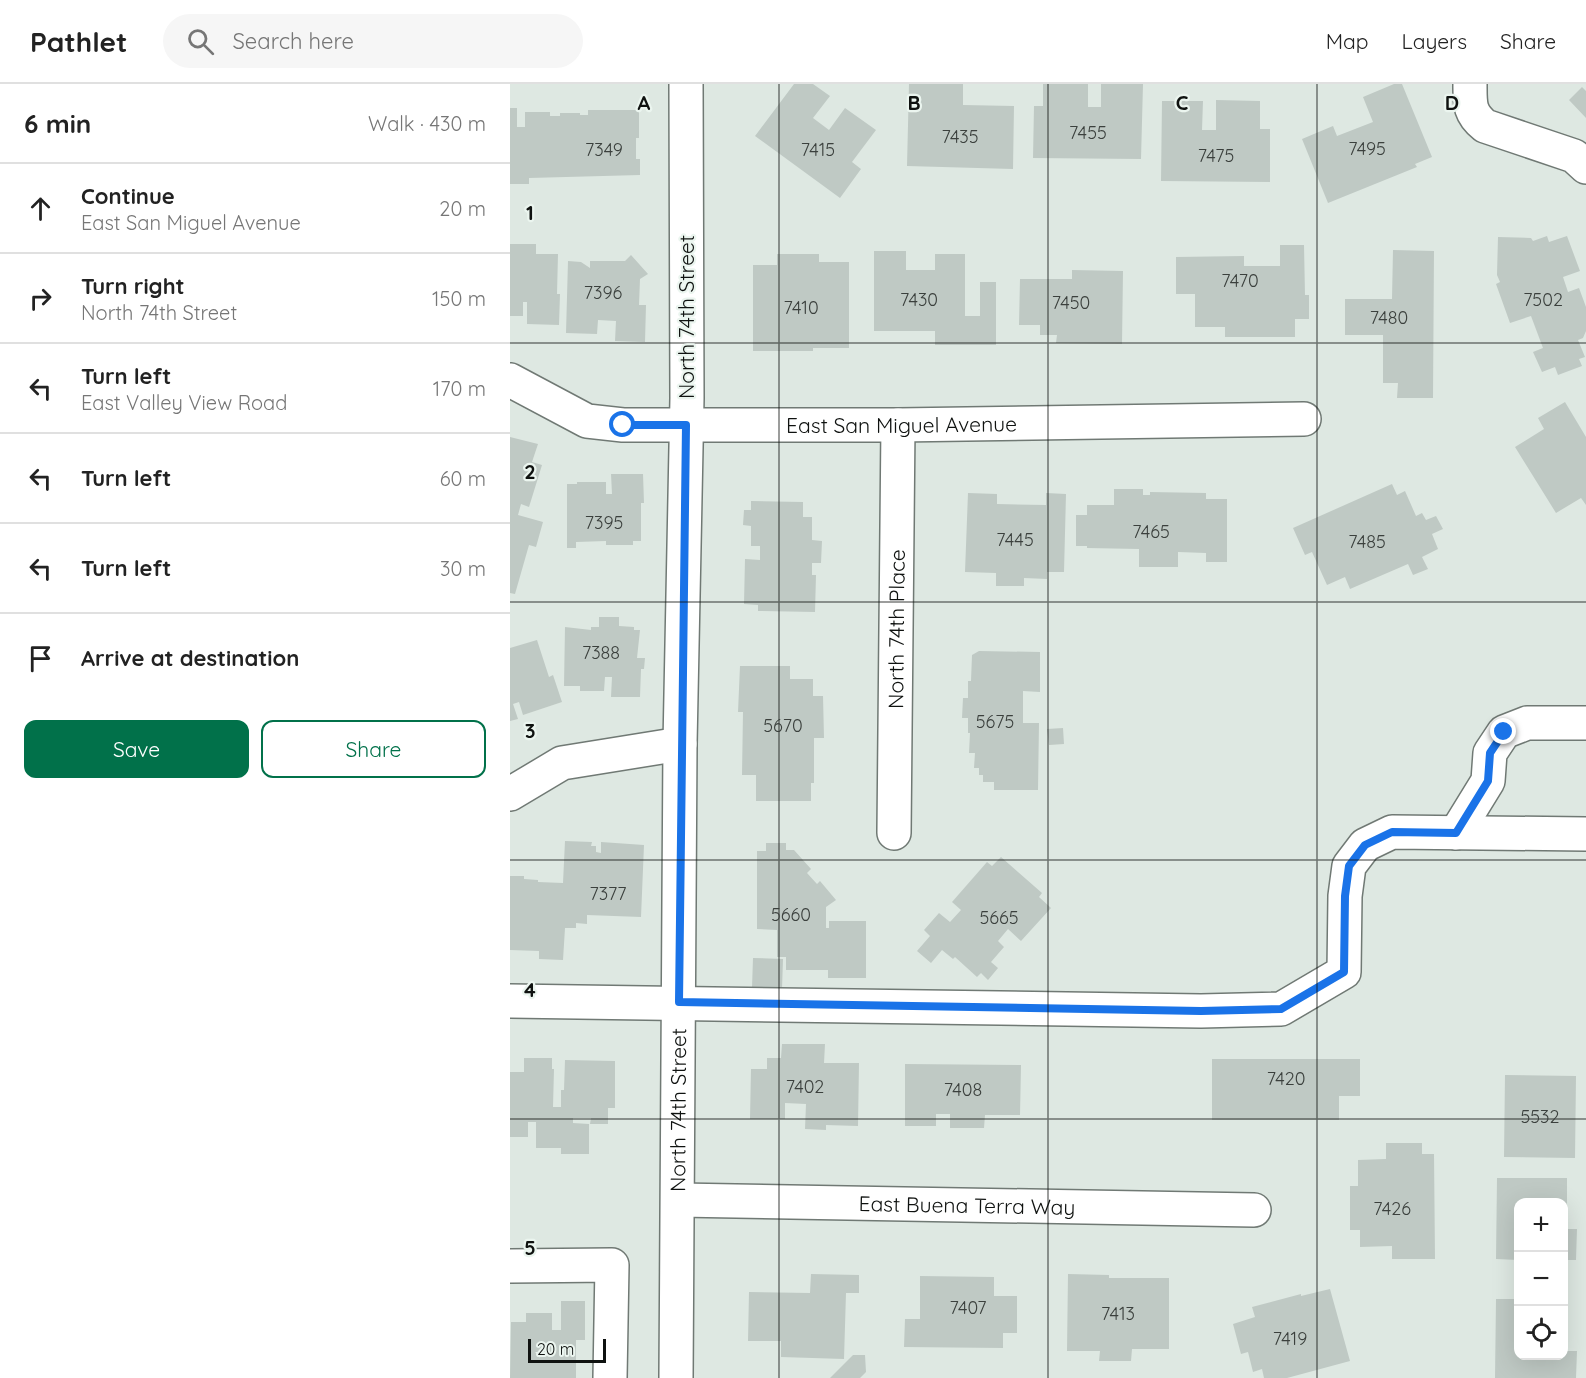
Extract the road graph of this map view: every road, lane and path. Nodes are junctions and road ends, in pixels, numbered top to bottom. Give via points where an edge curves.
1 (686, 84) edge
2 (1470, 84) edge
3 (1586, 167) edge
4 (510, 380) edge
5 (1304, 419) dead end
6 (686, 425) junction
7 (898, 425) junction
8 (1586, 723) edge
9 (680, 744) junction
10 (510, 794) edge
11 (894, 833) dead end
12 (1456, 833) junction
13 (1586, 834) edge
14 (510, 1000) edge
15 (679, 1002) junction
16 (679, 1200) junction
17 (1254, 1210) dead end
18 (510, 1266) edge
19 (610, 1378) edge
20 (676, 1378) edge

1 - 6 street, North 74th Street
2 - 3 street via 1474,117 1485,126 1574,156
4 - 6 street, East San Miguel Avenue via 587,421
5 - 7 street, East San Miguel Avenue
6 - 7 street, East San Miguel Avenue
6 - 9 street, North 74th Street
7 - 11 street, North 74th Place
8 - 12 street via 1527,723 1504,732 1490,753 1488,781
9 - 10 street via 562,763
9 - 15 street, North 74th Street
12 - 13 street
12 - 15 street via 1392,832 1365,845 1349,866 1344,972 1281,1009
14 - 15 street
15 - 16 street, North 74th Street
16 - 17 street, East Buena Terra Way
16 - 20 street, North 74th Street
18 - 19 street via 612,1265

